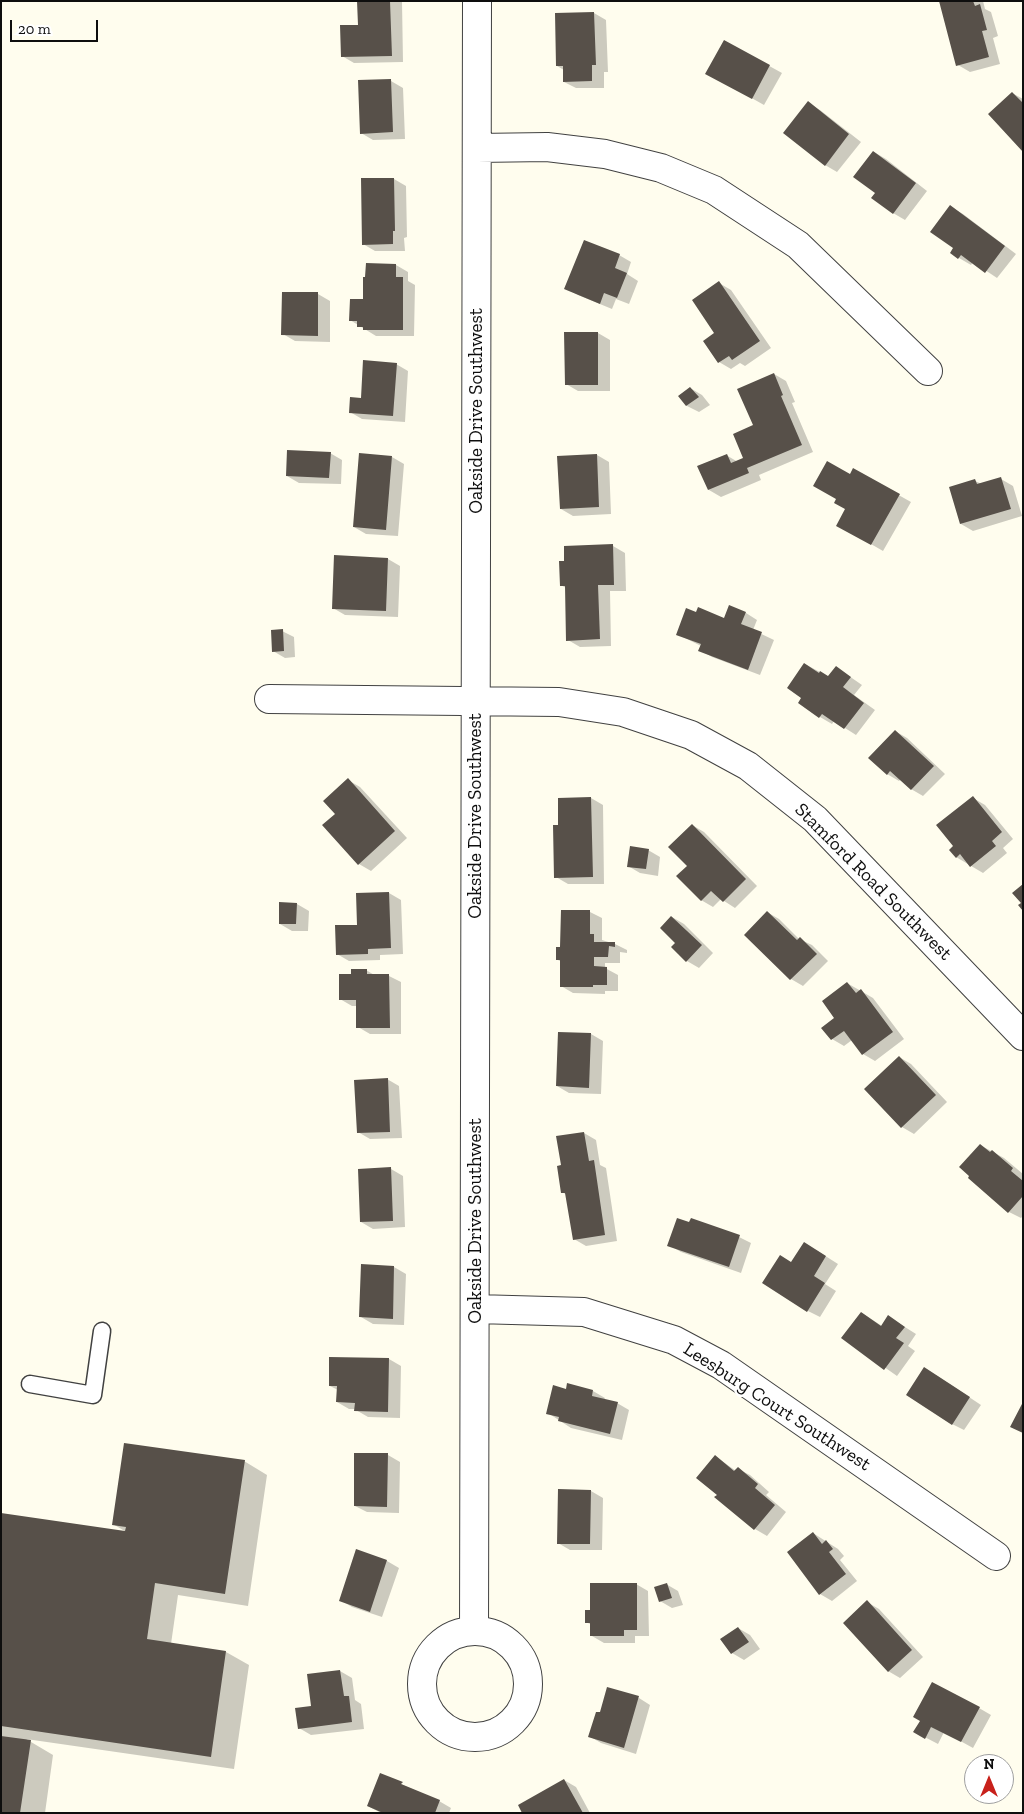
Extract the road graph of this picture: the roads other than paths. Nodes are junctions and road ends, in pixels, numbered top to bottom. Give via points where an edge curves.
1 (477, 1) edge
2 (477, 148) junction
3 (928, 371) dead end
4 (268, 699) dead end
5 (476, 700) junction
6 (1023, 1036) edge
7 (476, 1309) junction
8 (102, 1331) dead end
9 (30, 1384) dead end
10 (996, 1556) dead end
11 (474, 1631) dead end

1 - 2 street, Oakside Drive Southwest
2 - 3 street via 547,147 605,154 660,168 714,190 798,245
2 - 5 street, Oakside Drive Southwest
4 - 5 street, Stamford Road Southwest
5 - 6 street, Stamford Road Southwest via 559,702 623,712 691,735 748,766 815,819
5 - 7 street, Oakside Drive Southwest
7 - 10 street, Leesburg Court Southwest via 584,1312 674,1340 720,1366
7 - 11 street, Oakside Drive Southwest
8 - 9 lane via 93,1395

